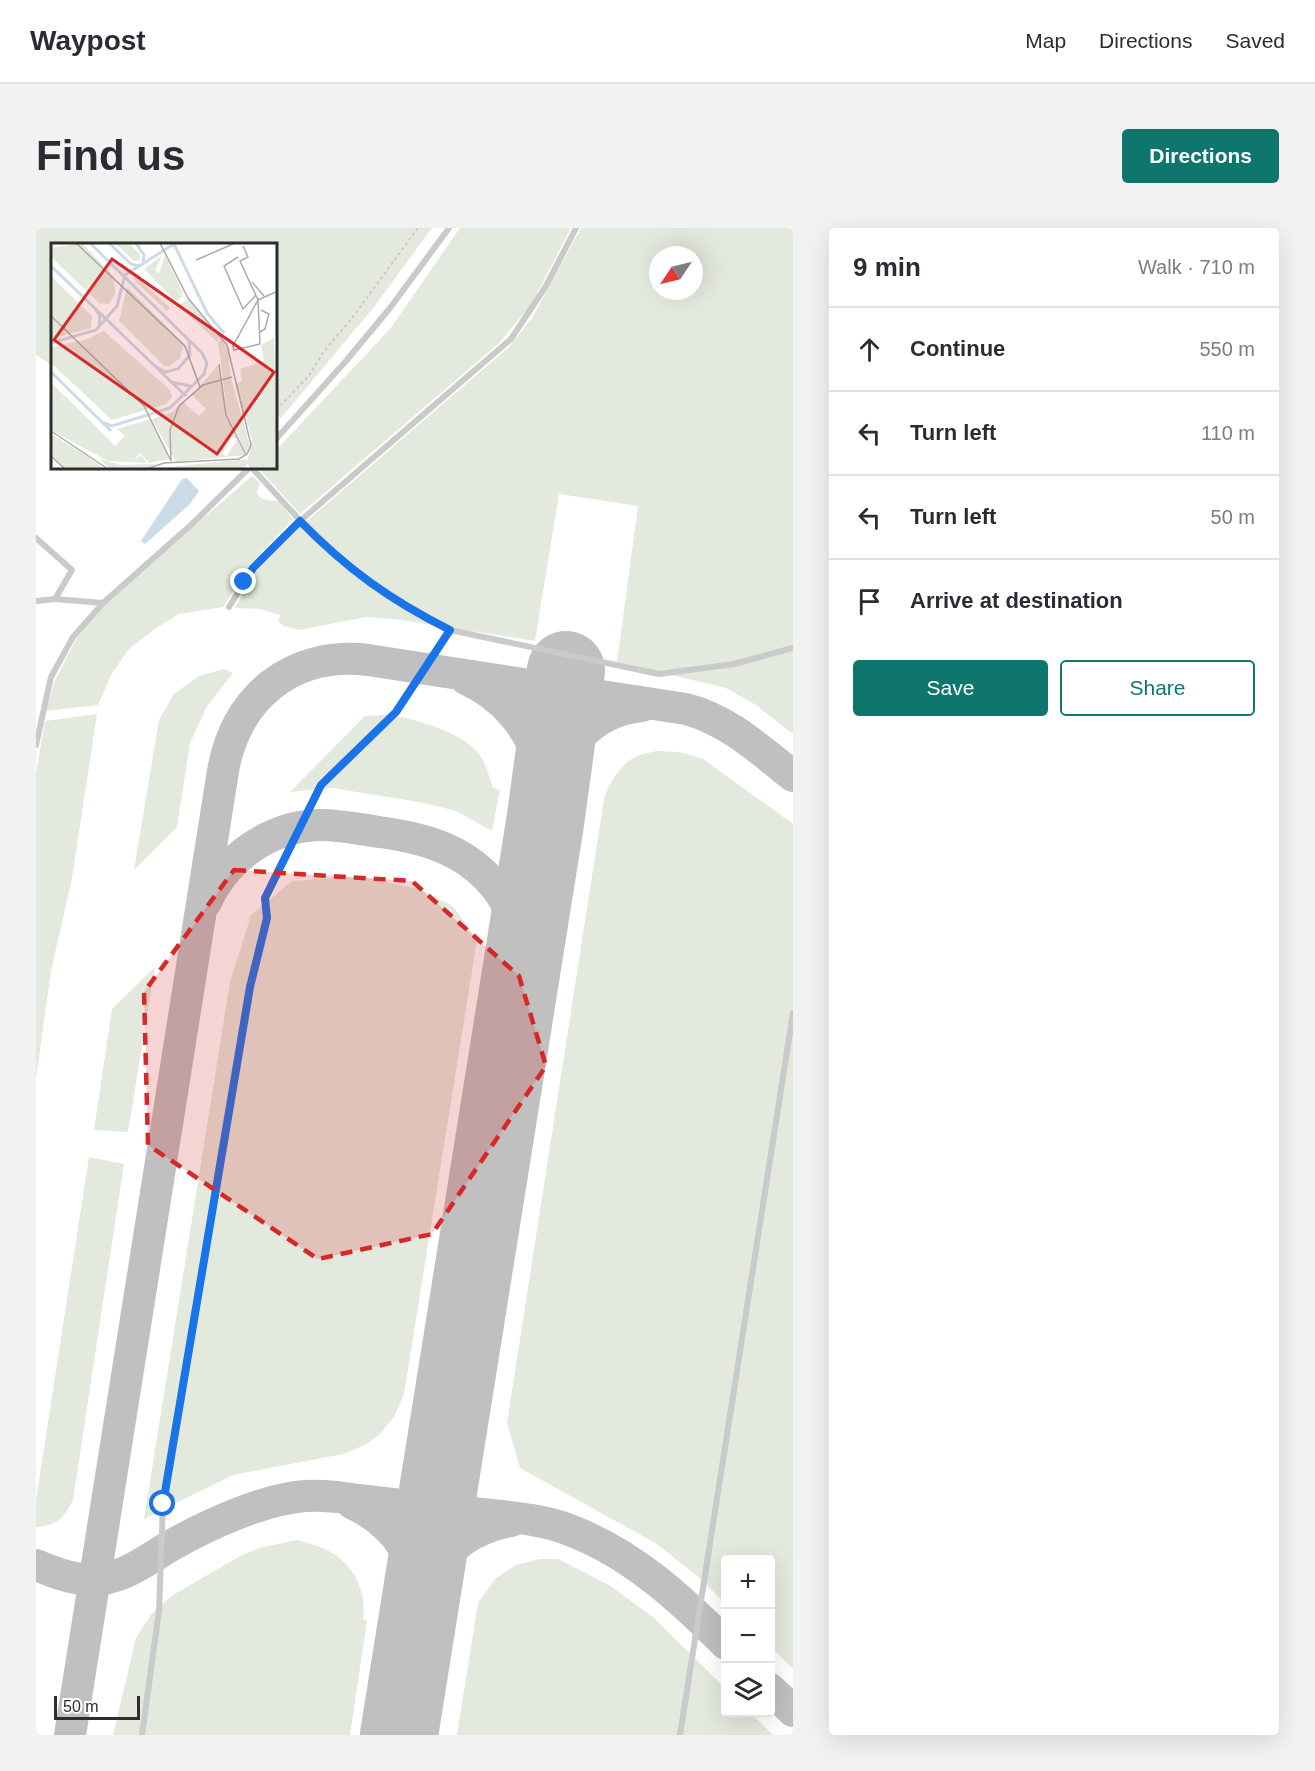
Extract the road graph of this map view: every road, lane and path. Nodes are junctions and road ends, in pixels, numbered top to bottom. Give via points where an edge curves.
1 (418, 228) edge
2 (449, 228) edge
3 (576, 228) edge
4 (278, 408) edge
5 (278, 437) edge
6 (248, 470) edge
7 (252, 470) edge
8 (300, 521) junction
9 (36, 538) edge
10 (55, 599) junction
11 (36, 601) edge
12 (103, 603) junction
13 (229, 607) dead end
14 (450, 630) junction
15 (793, 648) edge
16 (36, 745) edge
17 (793, 1013) edge
18 (142, 1735) edge
19 (680, 1735) edge

1 - 4 path via 309,376
2 - 5 lane via 354,352
3 - 8 lane via 541,294 511,339
6 - 12 lane
7 - 8 lane
8 - 13 lane via 253,568
8 - 14 lane via 351,569 397,601
9 - 10 lane via 72,570
10 - 11 lane
10 - 12 lane
12 - 16 lane via 73,637 51,678
14 - 15 lane via 659,674 734,664
14 - 18 lane via 396,712 321,785 265,898 267,918 250,987 163,1504 159,1611
17 - 19 lane

